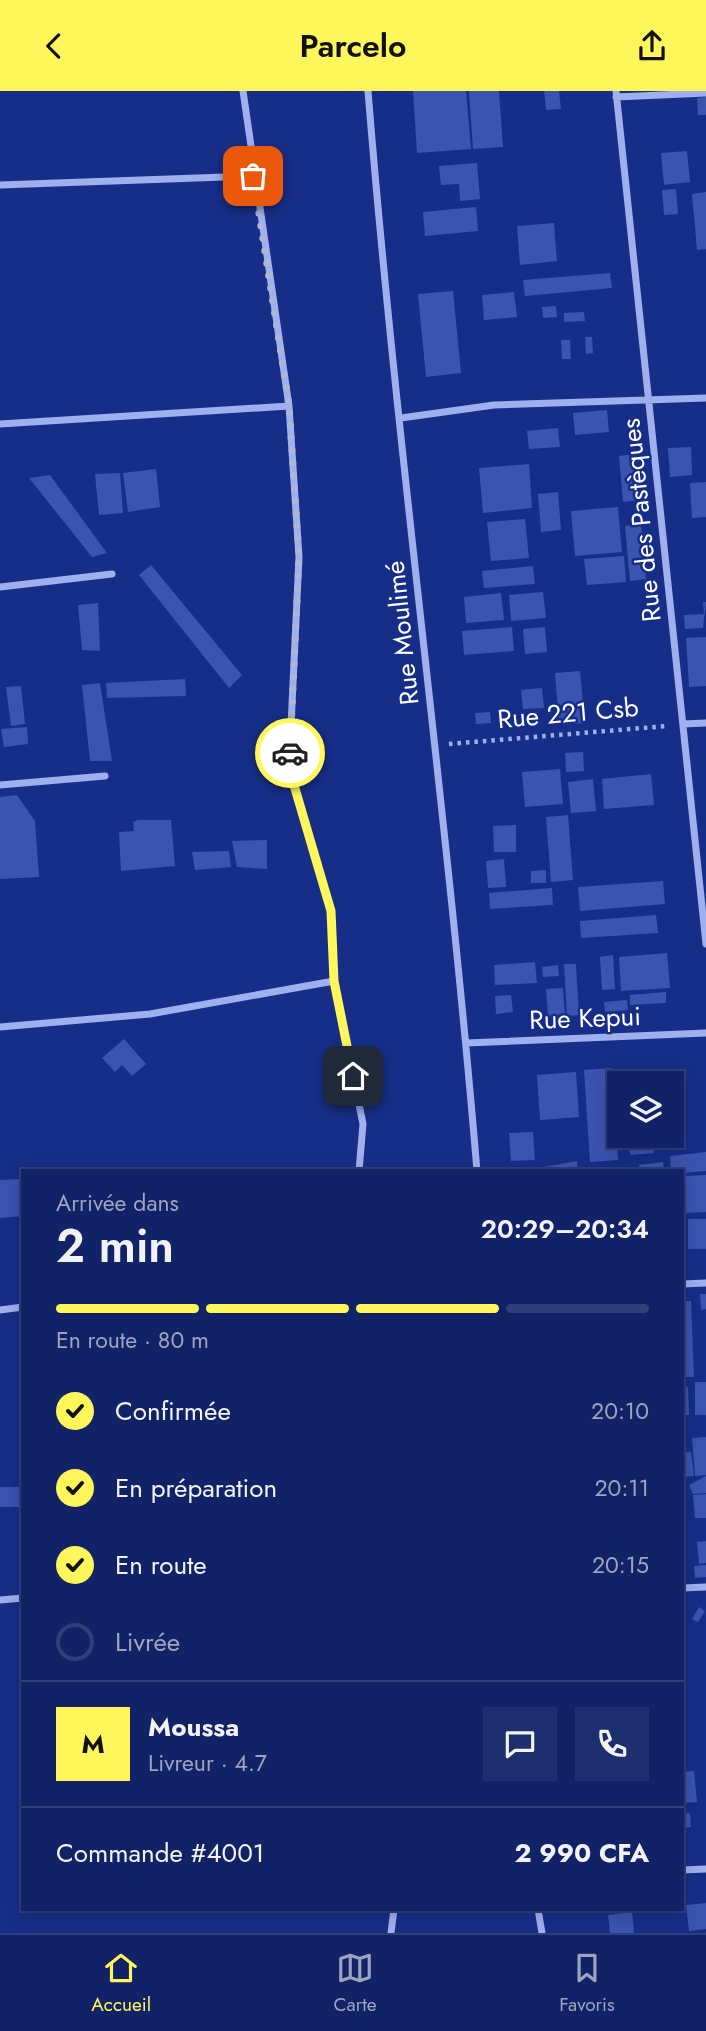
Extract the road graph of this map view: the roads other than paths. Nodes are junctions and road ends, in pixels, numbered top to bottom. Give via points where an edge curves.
1 (243, 91) edge
2 (368, 91) edge
3 (706, 93) edge
4 (616, 94) edge
5 (253, 176) junction
6 (0, 185) edge
7 (706, 398) edge
8 (650, 400) junction
9 (289, 405) junction
10 (401, 418) junction
11 (0, 424) edge
12 (112, 574) dead end
13 (0, 587) edge
14 (706, 723) edge
15 (683, 725) junction
16 (105, 776) dead end
17 (0, 785) edge
18 (706, 944) edge
19 (334, 981) junction
20 (0, 1027) edge
21 (706, 1033) edge
22 (467, 1043) junction
23 (359, 1169) edge
24 (477, 1169) edge
25 (706, 1283) edge
26 (684, 1284) edge
27 (21, 1307) edge
28 (0, 1310) edge
29 (706, 1587) edge
30 (684, 1588) edge
31 (21, 1598) edge
32 (0, 1600) edge
33 (684, 1870) edge
34 (706, 1870) edge
35 (394, 1911) edge
36 (538, 1911) edge
37 (391, 1933) edge
38 (542, 1933) edge

1 - 5 street
2 - 10 street, Rue Moulimé
3 - 4 street
4 - 8 street, Rue des Pastèques
5 - 6 street
5 - 9 street
7 - 8 street
8 - 10 street via 494,405
8 - 15 street, Rue des Pastèques
9 - 11 street
9 - 19 street via 299,557 289,768 331,911
10 - 22 street, Rue Moulimé
12 - 13 street
14 - 15 street
15 - 18 street, Rue des Pastèques
16 - 17 street
19 - 20 street via 150,1014
19 - 23 street via 363,1124
21 - 22 street, Rue Kepui
22 - 24 street, Rue Moulimé
25 - 26 street
27 - 28 street
29 - 30 street
31 - 32 street
33 - 34 street
35 - 37 street
36 - 38 street

